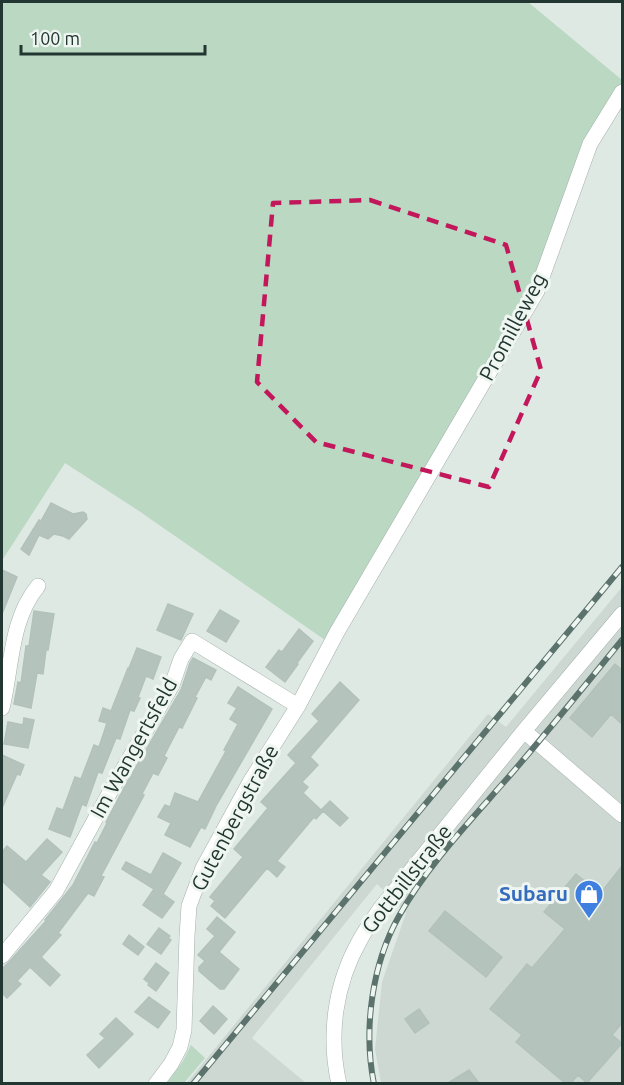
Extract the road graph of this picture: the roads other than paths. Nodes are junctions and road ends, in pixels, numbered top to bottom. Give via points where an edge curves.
1 (622, 92) edge
2 (38, 586) dead end
3 (622, 614) edge
4 (337, 632) joint
5 (298, 706) junction
6 (2, 708) edge
7 (524, 731) junction
8 (622, 815) edge
9 (2, 956) edge
10 (156, 1083) edge
11 (339, 1083) edge

1 - 4 street, Promilleweg via 590,144 537,291
2 - 6 street via 20,620
3 - 7 street, Gottbillstraße
4 - 5 street, Gutenbergstraße
5 - 9 street, Im Wangertsfeld via 192,641 172,685 56,891
5 - 10 street, Gutenbergstraße via 250,782 197,882 189,906 184,1030 180,1047
7 - 8 street
7 - 11 street, Gottbillstraße via 380,909 360,940 345,971 336,1006 333,1037

